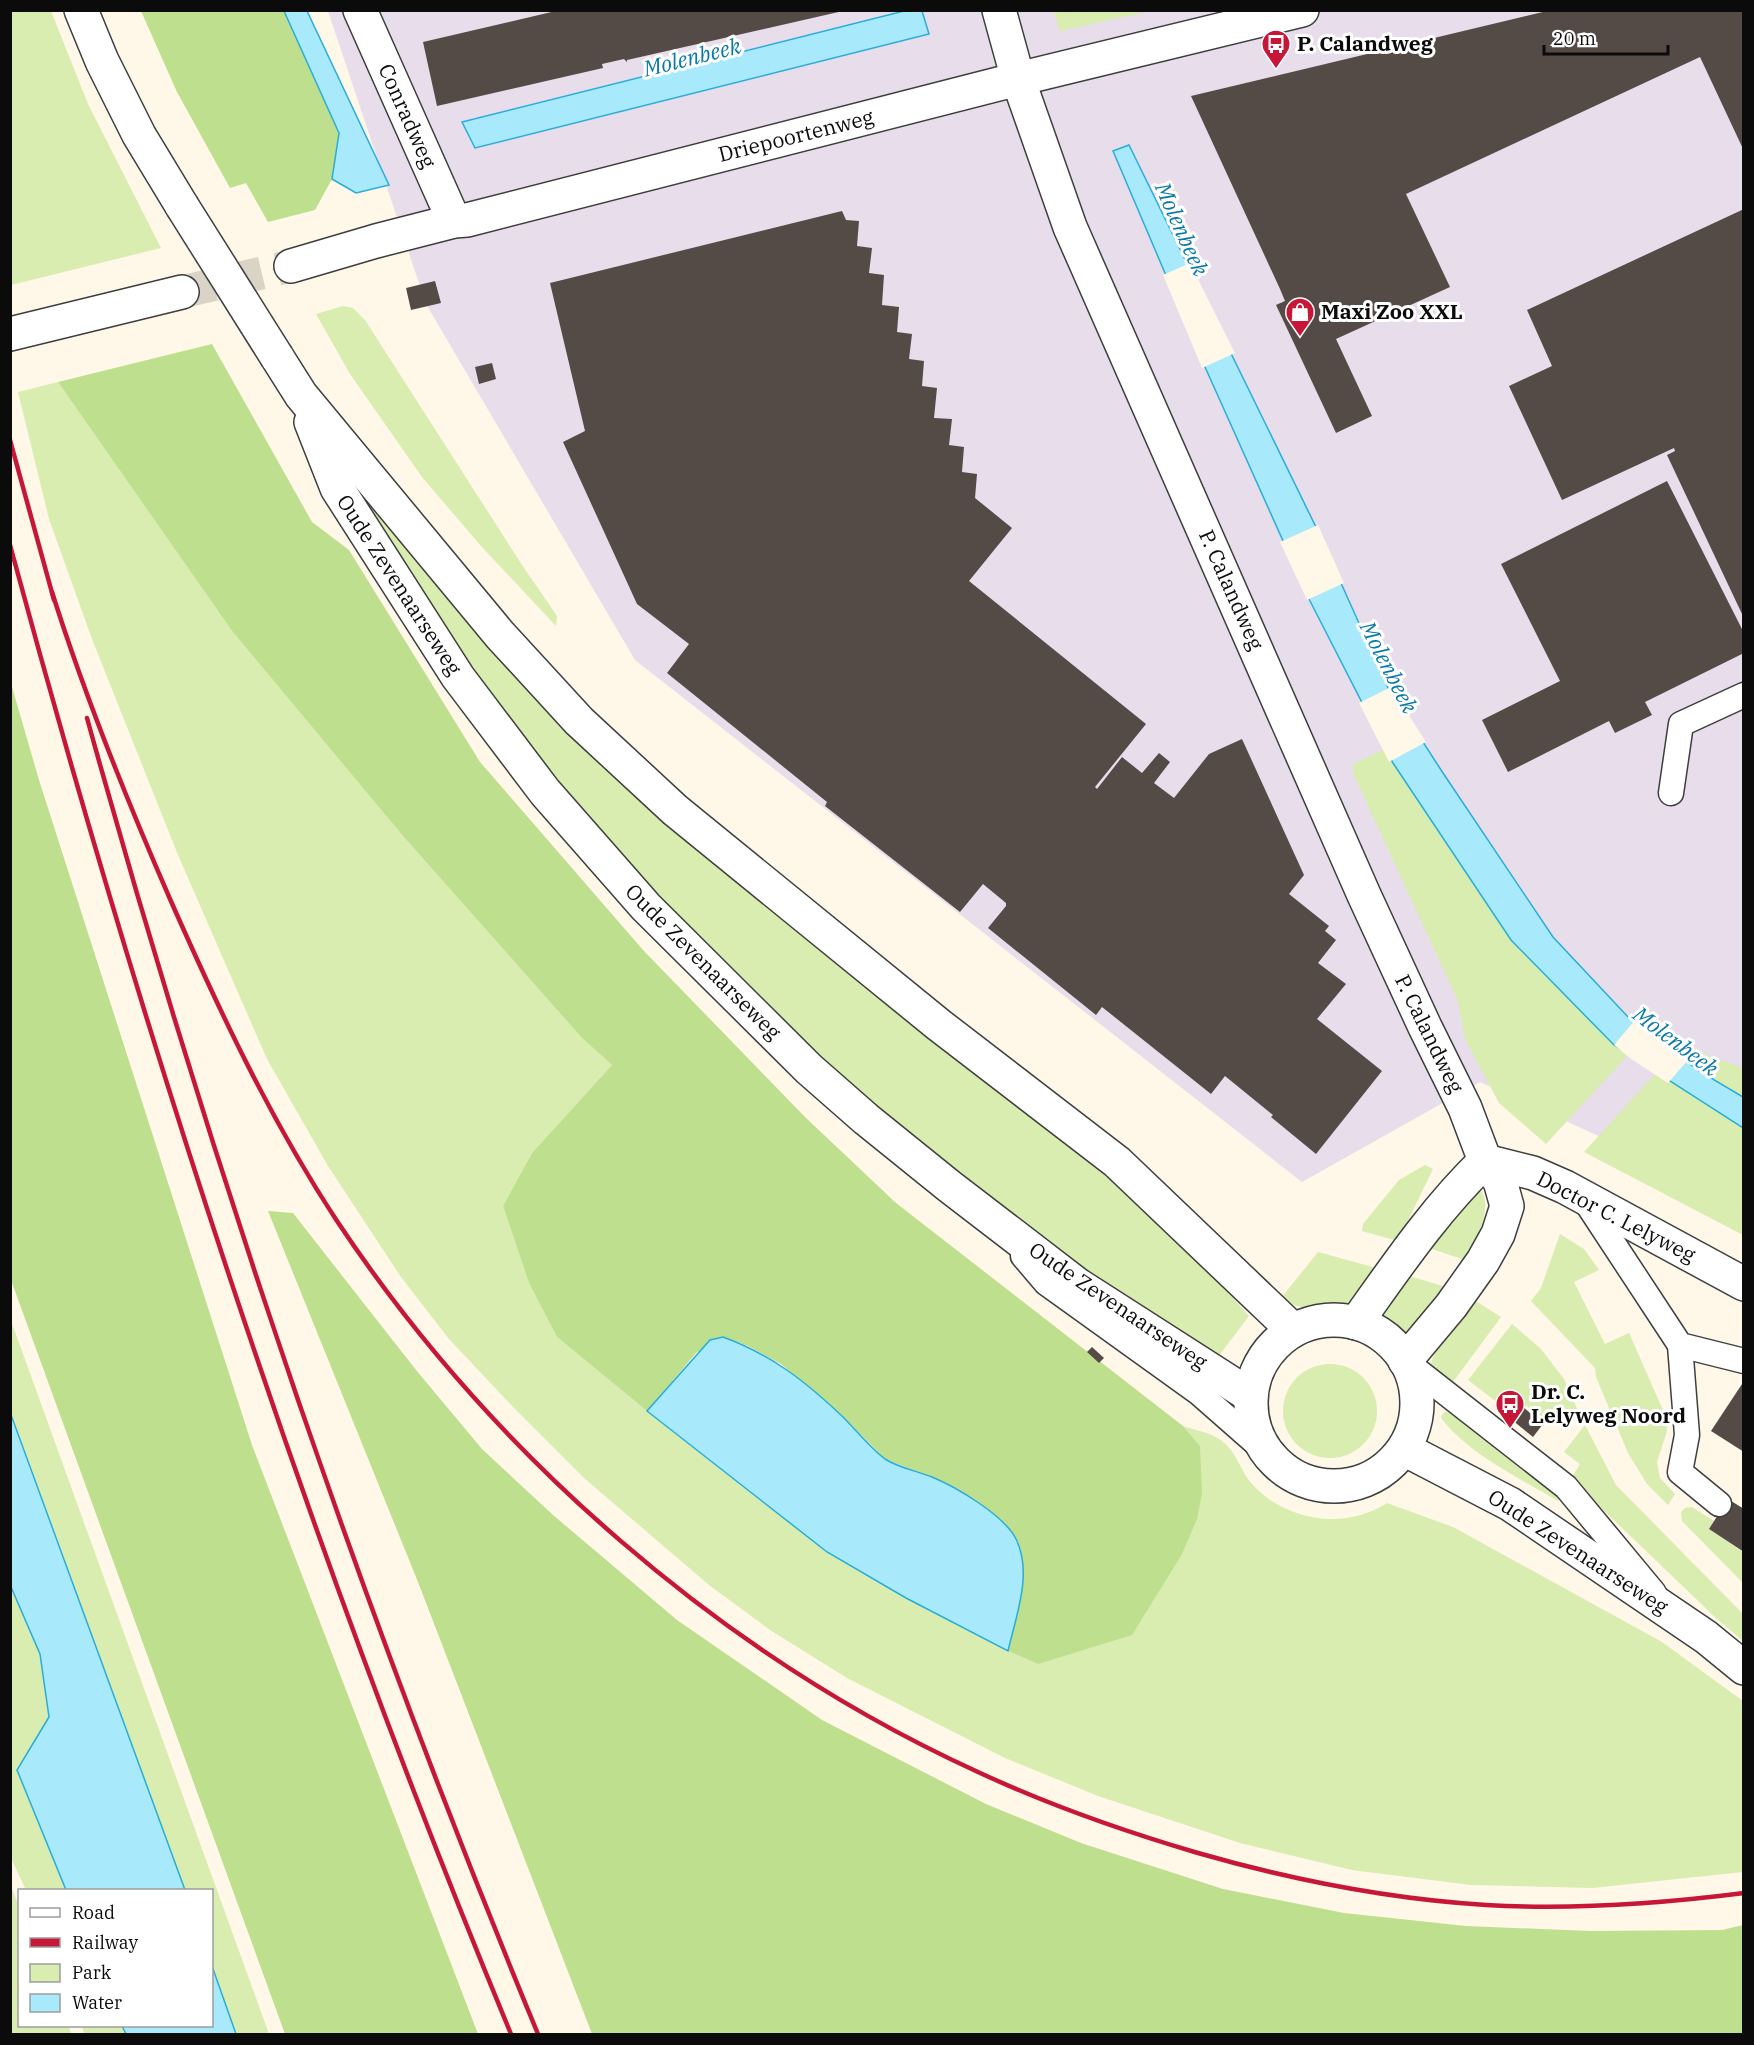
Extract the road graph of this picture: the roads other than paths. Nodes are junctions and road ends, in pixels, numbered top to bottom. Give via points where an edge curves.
1 (81, 10) edge
2 (360, 10) edge
3 (999, 10) edge
4 (1302, 10) edge
5 (1018, 79) junction
6 (454, 221) junction
7 (291, 266) tunnel mouth
8 (182, 292) tunnel mouth
9 (10, 334) edge
10 (301, 395) junction
11 (1743, 695) edge
12 (1671, 793) dead end
13 (1485, 1161) junction
14 (1584, 1199) junction
15 (983, 1212) junction
16 (1743, 1284) edge
17 (1356, 1323) junction
18 (1293, 1330) junction
19 (1680, 1345) junction
20 (1743, 1360) edge
21 (1405, 1361) junction
22 (1251, 1395) junction
23 (1404, 1449) junction
24 (1265, 1451) junction
25 (1719, 1504) dead end
26 (1671, 1613) junction
27 (1743, 1668) edge

1 - 10 street, Oude Zevenaarseweg, bridge via 139,135
2 - 6 street, Conradweg
3 - 5 street, P. Calandweg
4 - 5 street, Driepoortenweg
5 - 6 street, Driepoortenweg via 479,218
5 - 13 street, P. Calandweg via 1070,227 1360,884 1465,1107
6 - 7 street, Driepoortenweg
8 - 9 street
10 - 15 street, Oude Zevenaarseweg via 337,488 458,677 545,792 646,907 809,1069
10 - 18 street, Oude Zevenaarseweg via 500,635 579,721 675,810 1117,1162
11 - 12 lane via 1680,724
13 - 14 street, Doctor C. Lelyweg via 1533,1173
13 - 17 street via 1460,1185
13 - 21 street, P. Calandweg via 1500,1181 1508,1206 1498,1234 1451,1306
14 - 16 street, Doctor C. Lelyweg
14 - 19 lane
15 - 22 street, Oude Zevenaarseweg via 1078,1284
15 - 24 lane via 1046,1282 1199,1393
17 - 18 street via 1327,1320
17 - 21 street via 1382,1335
18 - 22 street via 1261,1362
19 - 20 lane
19 - 25 lane via 1687,1435 1680,1472
21 - 23 street via 1414,1382 1417,1406 1414,1428
21 - 26 lane via 1566,1487
22 - 24 street via 1252,1419
23 - 24 street via 1388,1467 1368,1479 1334,1487 1300,1480
23 - 26 street, Oude Zevenaarseweg via 1510,1504
26 - 27 street, Oude Zevenaarseweg

